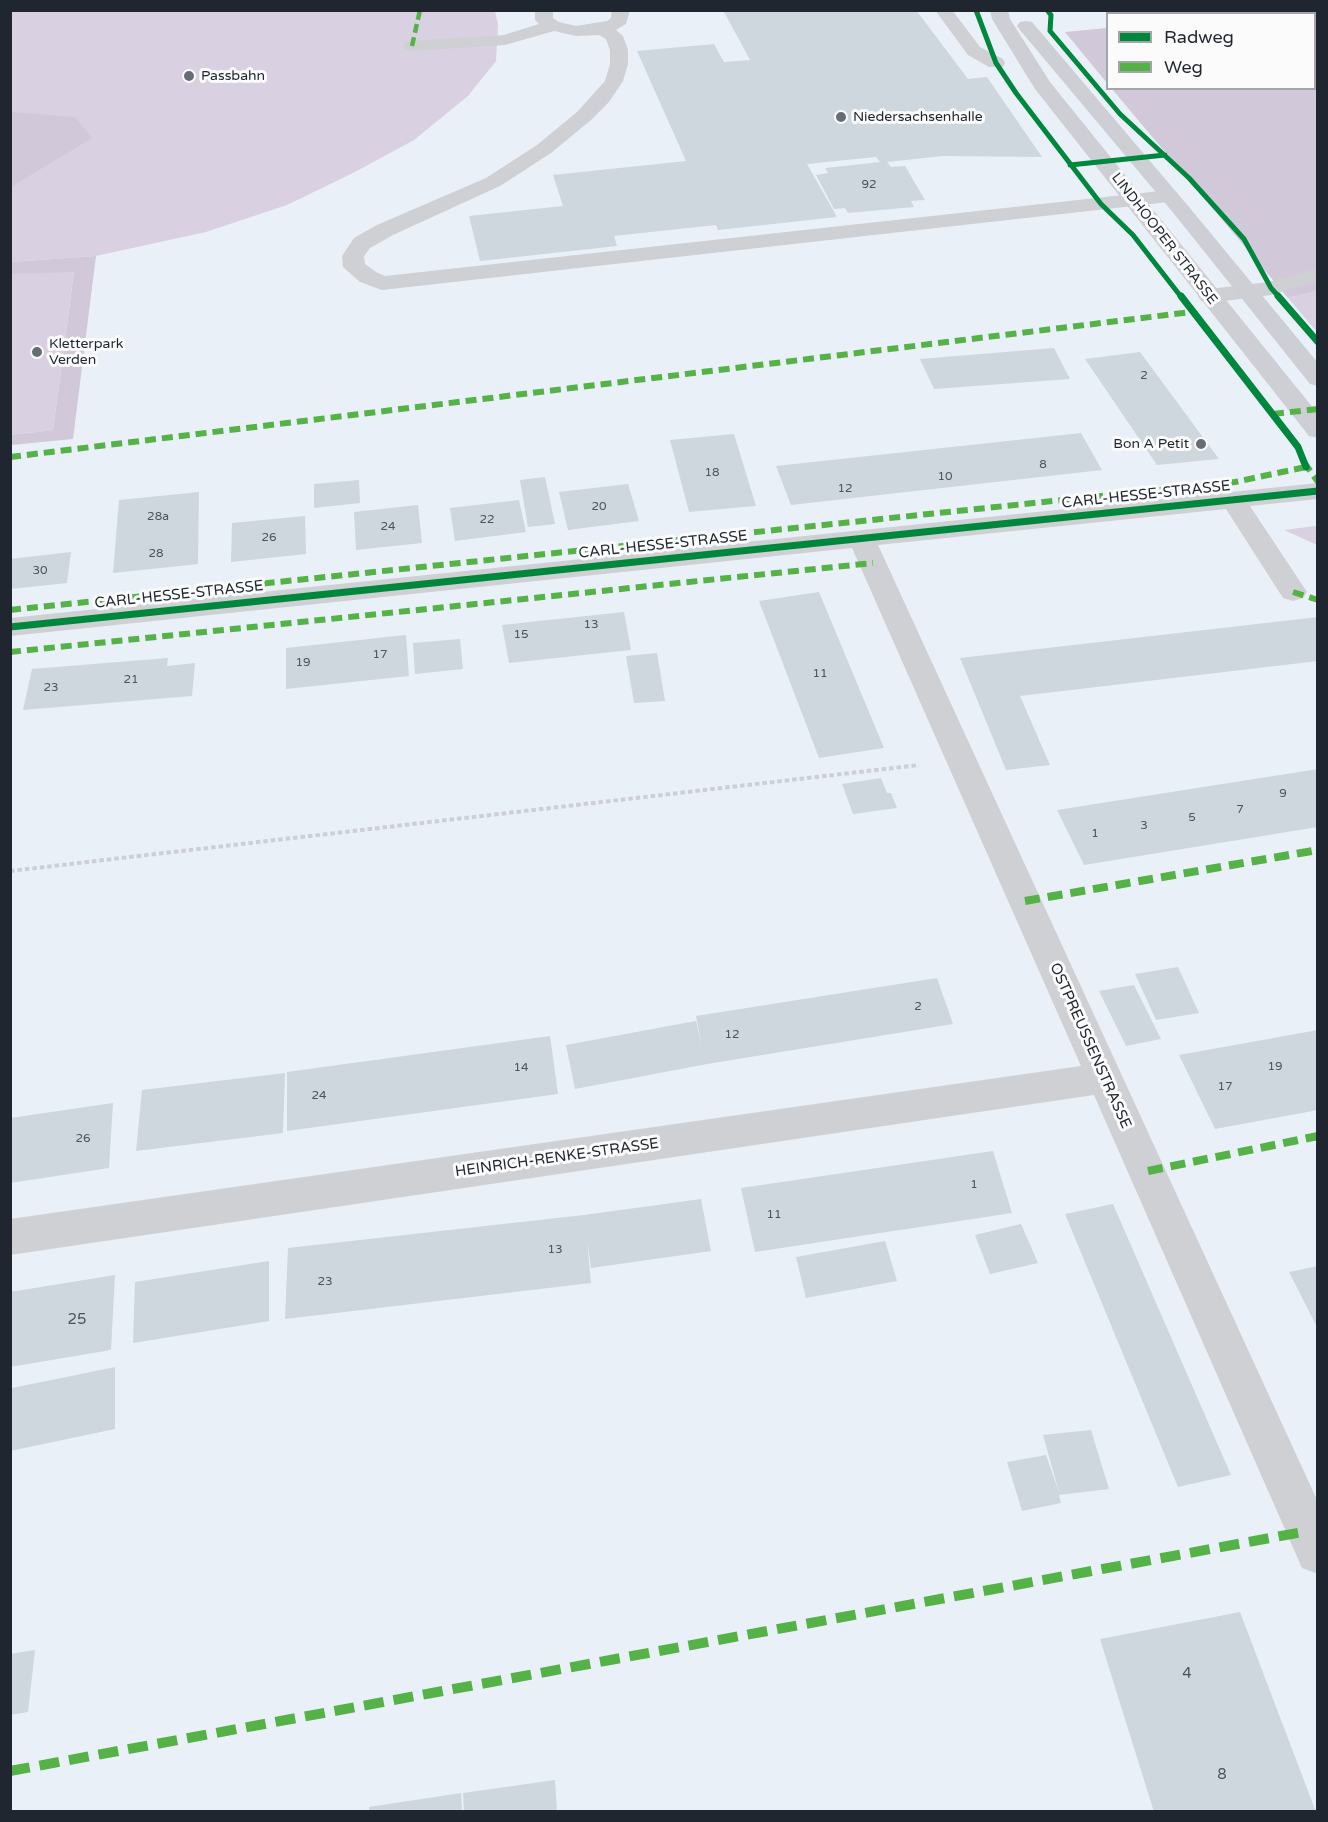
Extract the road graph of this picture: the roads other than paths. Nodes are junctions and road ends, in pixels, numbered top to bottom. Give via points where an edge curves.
1 (621, 10) edge
2 (943, 10) edge
3 (999, 10) edge
4 (1010, 10) edge
5 (548, 18) edge
6 (603, 29) junction
7 (412, 46) dead end
8 (996, 63) dead end
9 (1169, 196) junction
10 (1134, 200) junction
11 (1317, 274) edge
12 (1246, 292) junction
13 (1209, 296) junction
14 (1317, 379) edge
15 (1317, 431) edge
16 (1317, 491) edge
17 (1234, 501) junction
18 (862, 540) junction
19 (1293, 592) dead end
20 (10, 627) edge
21 (1104, 1078) junction
22 (10, 1238) edge
23 (1317, 1552) edge

1 - 6 street via 620,20
2 - 8 street via 974,51
3 - 10 main road, LINDHOOPER STRASSE via 1042,85
4 - 9 main road, LINDHOOPER STRASSE
5 - 6 street via 576,31
5 - 7 street via 505,40
6 - 10 street via 614,36 619,64 614,81 584,116 492,182 363,243 353,256 354,267 382,283
9 - 10 street
9 - 12 main road, LINDHOOPER STRASSE
10 - 13 main road, LINDHOOPER STRASSE
11 - 12 street
12 - 13 street
12 - 14 main road, LINDHOOPER STRASSE
13 - 15 main road, LINDHOOPER STRASSE
16 - 17 street, CARL-HESSE-STRASSE
17 - 18 street, CARL-HESSE-STRASSE
17 - 19 street
18 - 20 street, CARL-HESSE-STRASSE
18 - 21 street, OSTPREUSSENSTRASSE
21 - 22 street, HEINRICH-RENKE-STRASSE
21 - 23 street, OSTPREUSSENSTRASSE

